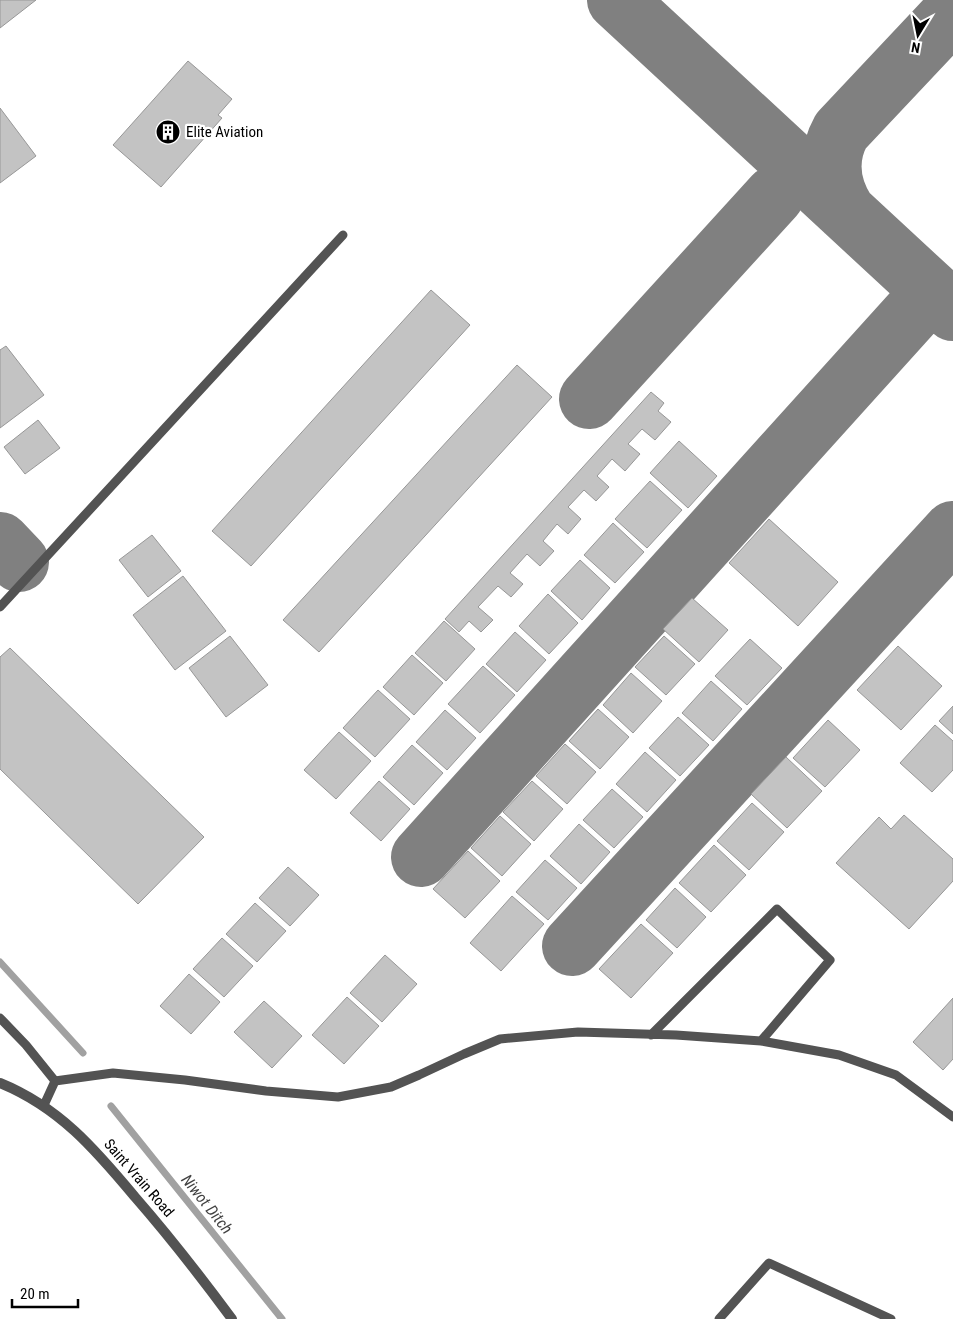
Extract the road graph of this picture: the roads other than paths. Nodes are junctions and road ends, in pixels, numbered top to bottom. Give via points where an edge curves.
1 (343, 235) dead end
2 (0, 607) edge
3 (0, 1018) edge
4 (651, 1035) junction
5 (762, 1041) junction
6 (55, 1081) junction
7 (0, 1083) edge
8 (44, 1105) junction
9 (953, 1117) edge
10 (232, 1319) edge
11 (719, 1319) edge
12 (891, 1319) edge

1 - 2 lane
3 - 6 lane
4 - 5 lane
4 - 5 lane via 777,909 830,960
4 - 6 lane via 578,1032 500,1039 391,1087 338,1097 266,1092 113,1073
5 - 9 lane via 839,1055 896,1075
6 - 8 lane
7 - 8 street, Saint Vrain Road
8 - 10 street, Saint Vrain Road via 97,1151 176,1244
11 - 12 lane via 769,1263

